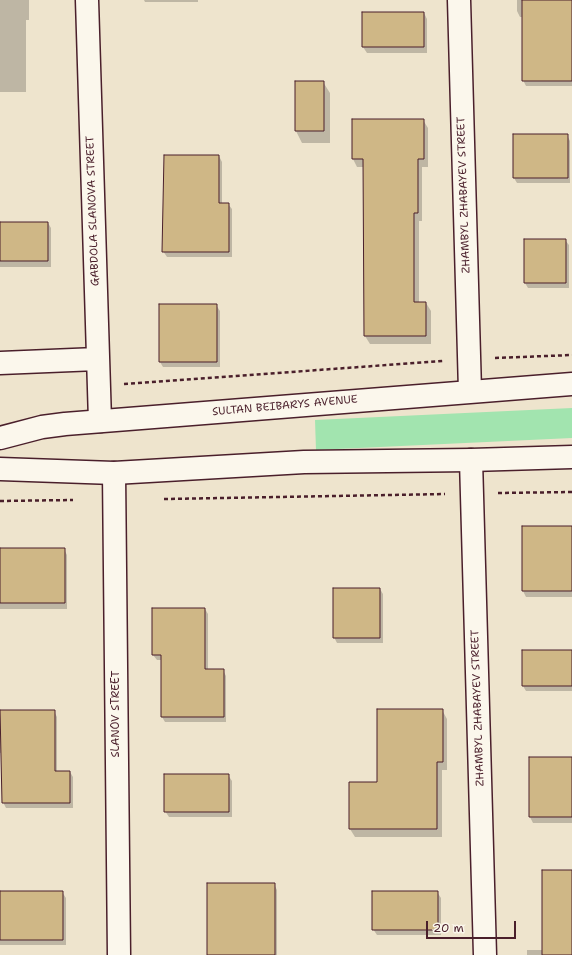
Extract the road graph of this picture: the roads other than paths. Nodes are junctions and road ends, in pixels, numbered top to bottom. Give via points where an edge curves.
1 (87, 0) edge
2 (458, 0) edge
3 (97, 359) junction
4 (0, 363) edge
5 (572, 384) edge
6 (470, 391) junction
7 (100, 421) junction
8 (0, 438) edge
9 (572, 456) edge
10 (471, 460) junction
11 (0, 470) edge
12 (114, 474) junction
13 (119, 955) edge
14 (485, 955) edge

1 - 3 street, GABDOLA SLANOVA STREET
2 - 6 street, ZHAMBYL ZHABAYEV STREET
3 - 4 street
3 - 7 street, GABDOLA SLANOVA STREET
5 - 6 street, SULTAN BEIBARYS AVENUE
6 - 7 street, SULTAN BEIBARYS AVENUE
7 - 8 street, SULTAN BEIBARYS AVENUE via 42,427
9 - 10 street
10 - 12 street via 304,462
10 - 14 street, ZHAMBYL ZHABAYEV STREET
11 - 12 street
12 - 13 street, SLANOV STREET

